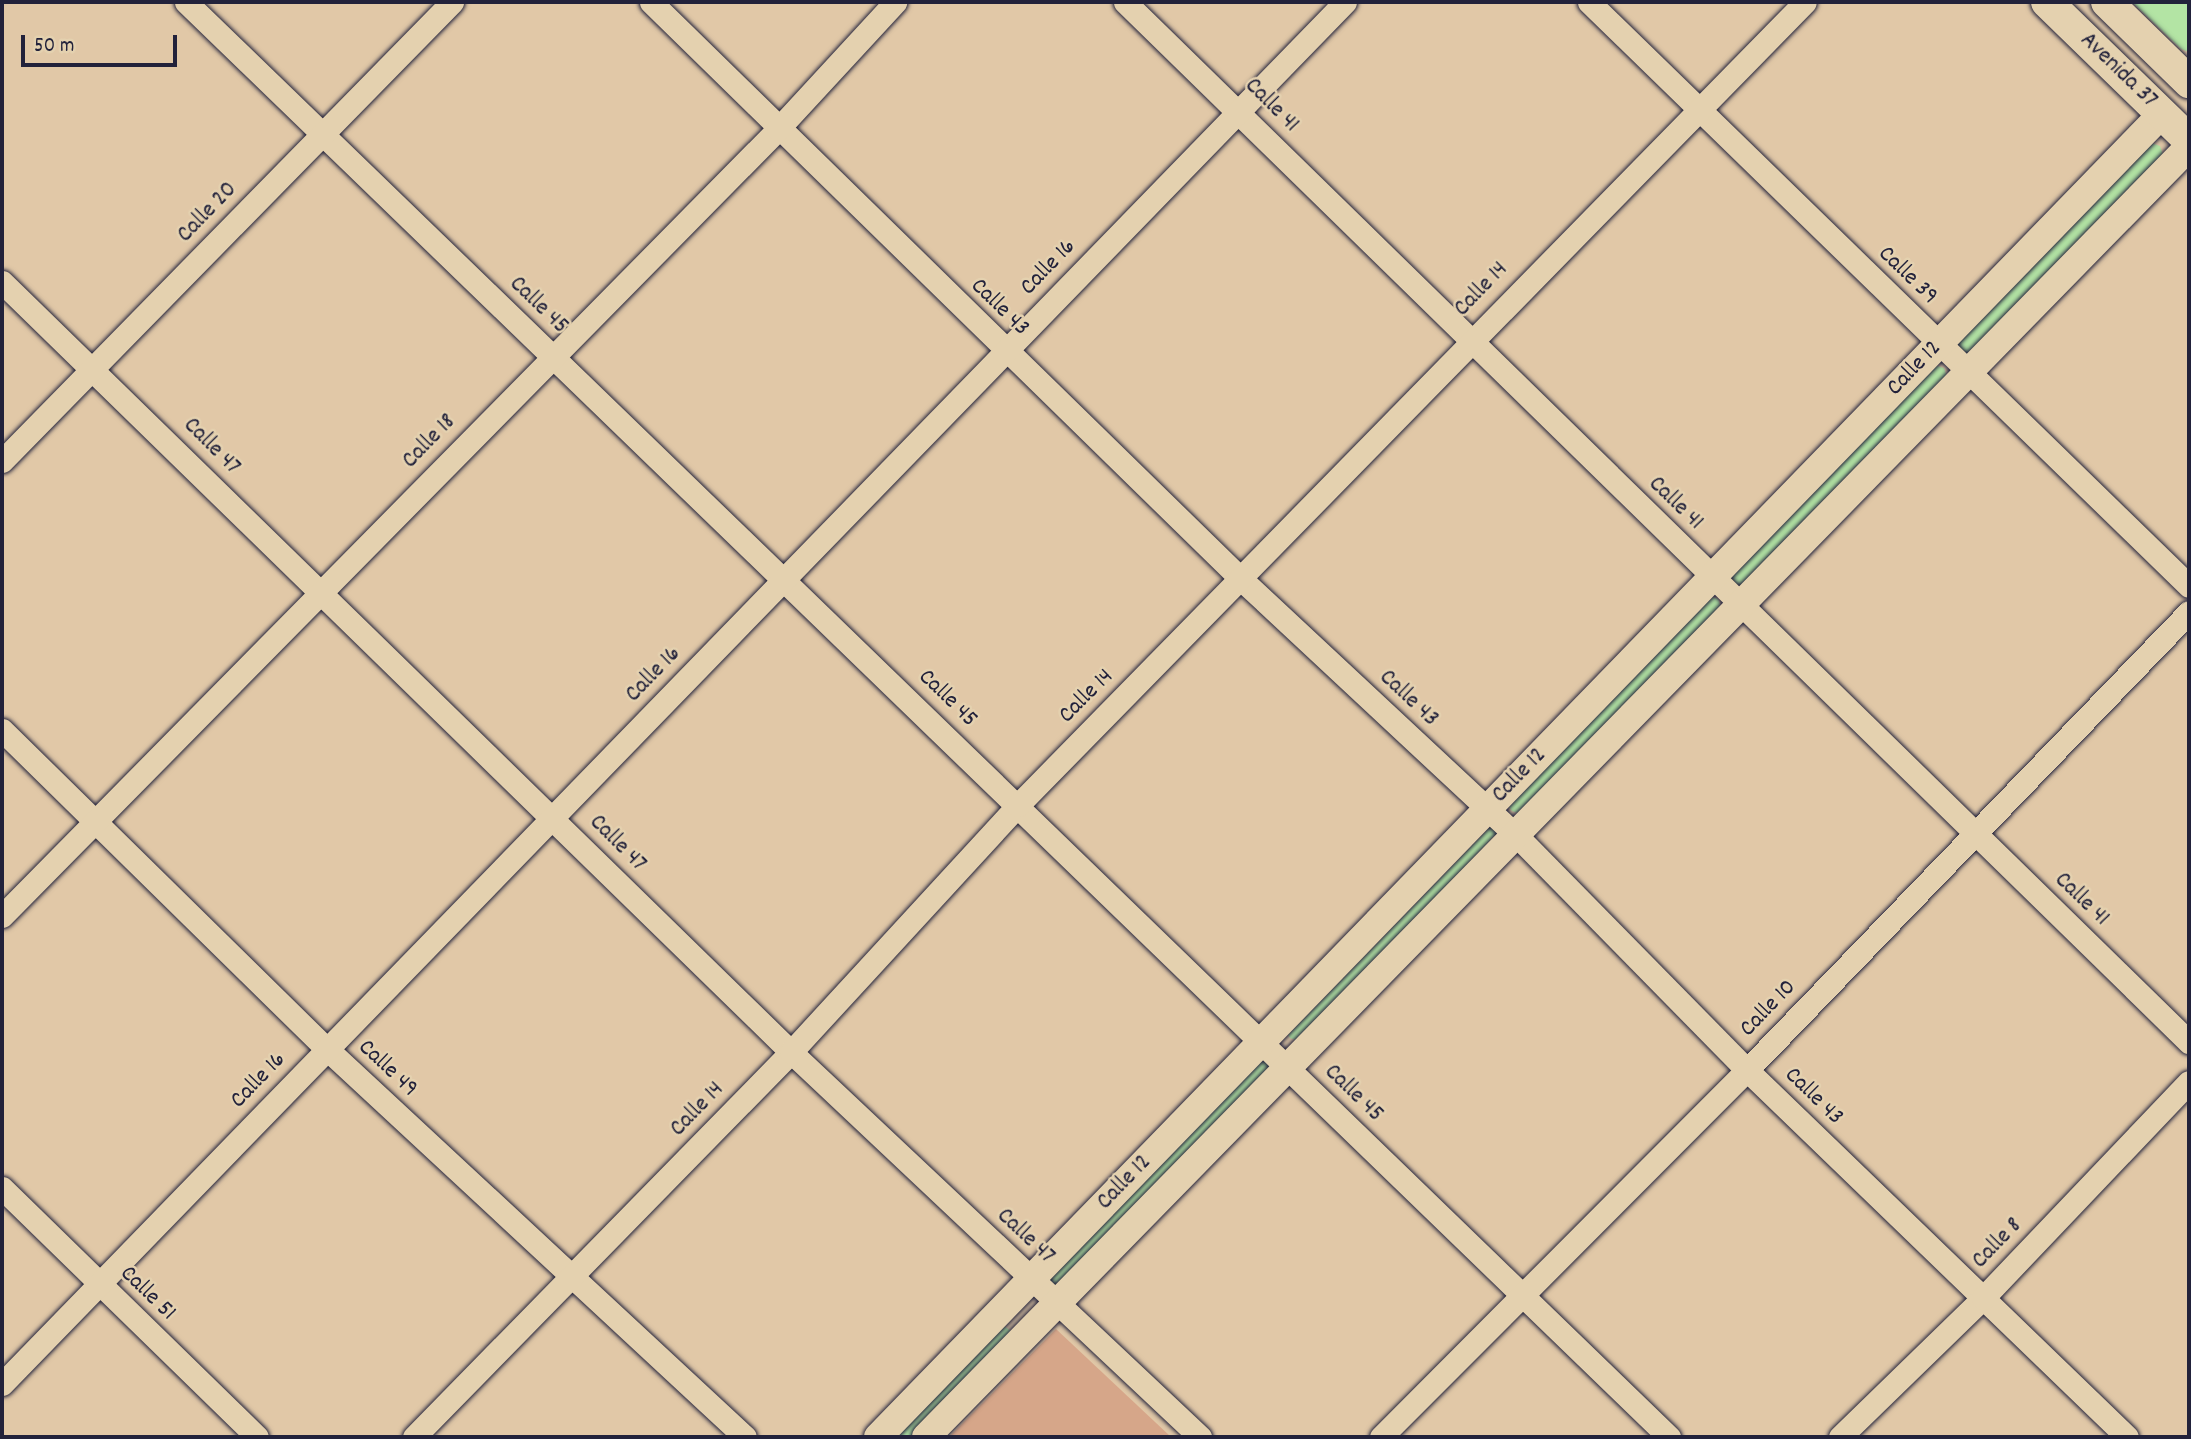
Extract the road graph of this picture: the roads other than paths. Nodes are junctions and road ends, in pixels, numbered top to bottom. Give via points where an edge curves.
1 (186, 2) edge
2 (452, 2) edge
3 (651, 2) edge
4 (895, 2) edge
5 (1125, 2) edge
6 (1345, 2) edge
7 (1589, 2) edge
8 (1805, 2) edge
9 (2048, 2) edge
10 (2107, 2) edge
11 (2188, 78) edge
12 (1696, 108) junction
13 (1239, 110) junction
14 (2162, 114) junction
15 (778, 129) junction
16 (320, 135) junction
17 (2189, 141) edge
18 (2189, 147) edge
19 (2, 282) edge
20 (1470, 340) junction
21 (1939, 344) junction
22 (1005, 351) junction
23 (551, 355) junction
24 (94, 369) junction
25 (1969, 372) junction
26 (2, 461) edge
27 (1713, 577) junction
28 (784, 579) junction
29 (1241, 579) junction
30 (2189, 586) edge
31 (321, 593) junction
32 (1741, 605) junction
33 (2189, 612) edge
34 (2, 730) edge
35 (1018, 805) junction
36 (1488, 809) junction
37 (552, 817) junction
38 (96, 821) junction
39 (1974, 833) junction
40 (1516, 835) junction
41 (2, 916) edge
42 (1262, 1042) junction
43 (2189, 1042) edge
44 (327, 1049) junction
45 (791, 1052) junction
46 (1288, 1068) junction
47 (1747, 1070) junction
48 (2189, 1082) edge
49 (2, 1188) edge
50 (573, 1276) junction
51 (1032, 1279) junction
52 (99, 1284) junction
53 (1521, 1294) junction
54 (1983, 1298) junction
55 (1057, 1303) junction
56 (2, 1384) edge
57 (257, 1437) edge
58 (414, 1437) edge
59 (746, 1437) edge
60 (878, 1437) edge
61 (926, 1437) edge
62 (1200, 1437) edge
63 (1381, 1437) edge
64 (1669, 1437) edge
65 (1840, 1437) edge
66 (2127, 1437) edge

1 - 16 street, Calle 45
2 - 16 street, Calle 20
3 - 15 street, Calle 43
4 - 15 street, Calle 18
5 - 13 street, Calle 41
6 - 13 street, Calle 16
7 - 12 street, Calle 39
8 - 12 street, Calle 14
9 - 14 main road, Avenida 37
10 - 11 main road, Avenida 37
11 - 14 main road
12 - 20 street, Calle 14
12 - 21 street, Calle 39
13 - 20 street, Calle 41
13 - 22 street, Calle 16
14 - 17 main road, Avenida 37
14 - 21 street, Calle 12
15 - 22 street, Calle 43
15 - 23 street, Calle 18
16 - 23 street, Calle 45
16 - 24 street, Calle 20
18 - 25 street, Calle 12
19 - 24 street, Calle 47
20 - 27 street, Calle 41
20 - 29 street, Calle 14
21 - 25 street, Calle 39
21 - 27 street, Calle 12
22 - 28 street, Calle 16
22 - 29 street, Calle 43
23 - 28 street, Calle 45
23 - 31 street, Calle 18
24 - 26 street, Calle 20
24 - 31 street, Calle 47
25 - 30 street, Calle 39
25 - 32 street, Calle 12
27 - 32 street, Calle 41
27 - 36 street, Calle 12
28 - 35 street, Calle 45
28 - 37 street, Calle 16
29 - 35 street, Calle 14
29 - 36 street, Calle 43
31 - 37 street, Calle 47
31 - 38 street, Calle 18
32 - 39 street, Calle 41
32 - 40 street, Calle 12
33 - 39 street, Calle 10
34 - 38 street, Calle 49
35 - 42 street, Calle 45
35 - 45 street, Calle 14
36 - 40 street, Calle 43
36 - 42 street, Calle 12
37 - 44 street, Calle 16
37 - 45 street, Calle 47
38 - 41 street, Calle 18
38 - 44 street, Calle 49
39 - 43 street, Calle 41
39 - 47 street, Calle 10
40 - 46 street, Calle 12
40 - 47 street, Calle 43
42 - 46 street, Calle 45
42 - 51 street, Calle 12
44 - 50 street, Calle 49
44 - 52 street, Calle 16
45 - 50 street, Calle 14
45 - 51 street, Calle 47
46 - 53 street, Calle 45
46 - 55 street, Calle 12
47 - 53 street, Calle 10
47 - 54 street, Calle 43
48 - 54 street, Calle 8
49 - 52 street, Calle 51
50 - 58 street, Calle 14
50 - 59 street, Calle 49
51 - 55 street, Calle 47
51 - 60 street, Calle 12
52 - 56 street, Calle 16
52 - 57 street, Calle 51
53 - 63 street, Calle 10
53 - 64 street, Calle 45
54 - 65 street, Calle 8
54 - 66 street, Calle 43
55 - 61 street, Calle 12
55 - 62 street, Calle 47

